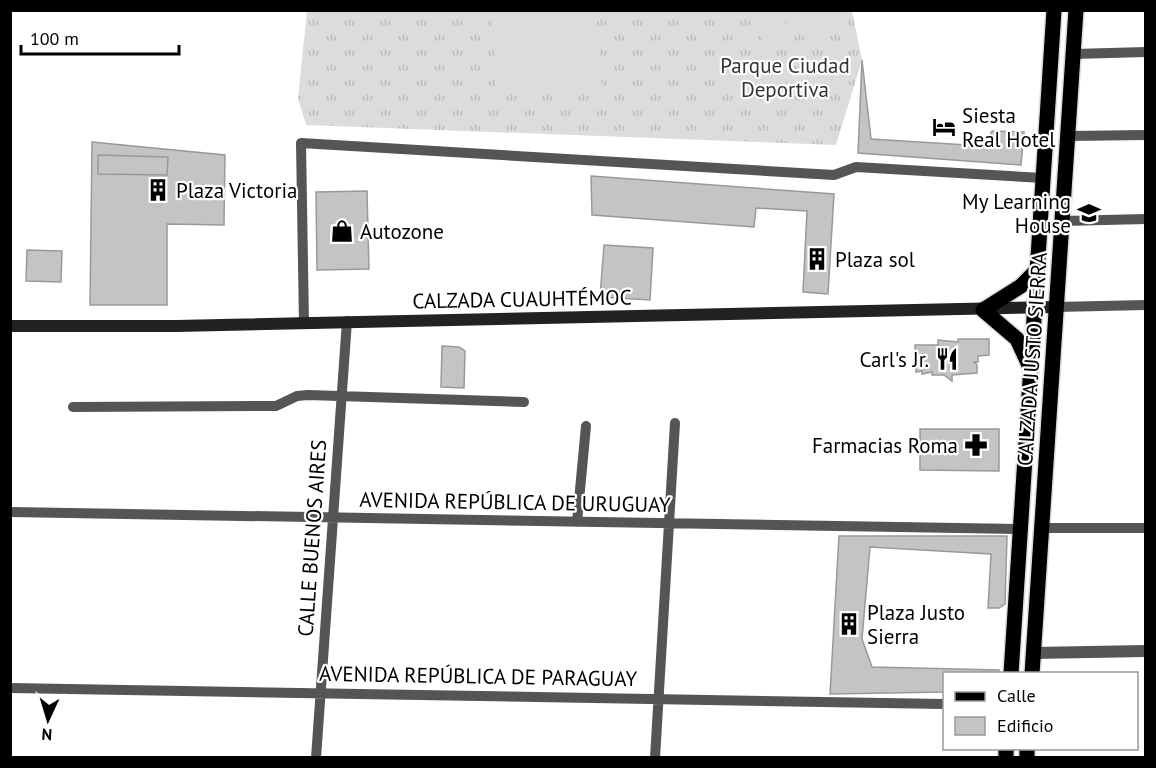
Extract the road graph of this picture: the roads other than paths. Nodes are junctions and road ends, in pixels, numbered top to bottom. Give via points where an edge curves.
1 (1054, 10) edge
2 (1076, 10) edge
3 (1146, 52) edge
4 (1073, 54) junction
5 (1146, 135) edge
6 (1068, 136) junction
7 (1043, 178) junction
8 (1146, 219) edge
9 (1063, 221) junction
10 (1037, 270) junction
11 (1146, 305) edge
12 (1056, 307) junction
13 (1034, 309) junction
14 (983, 310) junction
15 (347, 321) junction
16 (304, 324) junction
17 (10, 326) edge
18 (1031, 371) junction
19 (341, 396) junction
20 (524, 402) dead end
21 (73, 406) dead end
22 (675, 423) dead end
23 (586, 426) dead end
24 (10, 512) edge
25 (332, 518) junction
26 (577, 522) junction
27 (670, 524) junction
28 (1043, 528) junction
29 (1146, 528) edge
30 (1019, 529) junction
31 (1038, 594) junction
32 (1146, 651) edge
33 (1034, 653) junction
34 (1011, 672) edge
35 (1032, 672) edge
36 (10, 688) edge
37 (321, 692) junction
38 (659, 700) junction
39 (943, 704) edge
40 (316, 758) edge
41 (655, 758) edge

1 - 7 main road, CALZADA JUSTO SIERRA
2 - 4 main road, CALZADA JUSTO SIERRA
3 - 4 street
4 - 6 main road, CALZADA JUSTO SIERRA
5 - 6 street
6 - 9 main road, CALZADA JUSTO SIERRA
7 - 10 main road, CALZADA JUSTO SIERRA
7 - 16 street via 856,168 834,174 301,143
8 - 9 street
9 - 12 main road, CALZADA JUSTO SIERRA
10 - 13 main road, CALZADA JUSTO SIERRA
10 - 14 main road via 1021,286
11 - 12 street
12 - 13 main road, CALZADA CUAUHTÉMOC
12 - 28 main road, CALZADA JUSTO SIERRA
13 - 14 main road, CALZADA CUAUHTÉMOC
13 - 18 main road, CALZADA JUSTO SIERRA
14 - 15 main road, CALZADA CUAUHTÉMOC
14 - 18 main road via 1017,339
15 - 16 main road, CALZADA CUAUHTÉMOC
15 - 19 street, CALLE BUENOS AIRES
16 - 17 main road, CALZADA CUAUHTÉMOC
18 - 30 main road, CALZADA JUSTO SIERRA
19 - 20 street
19 - 21 street via 297,396 276,406
19 - 25 street, CALLE BUENOS AIRES
22 - 27 street
23 - 26 street
24 - 25 street, AVENIDA REPÚBLICA DE URUGUAY
25 - 26 street, AVENIDA REPÚBLICA DE URUGUAY
25 - 37 street, CALLE BUENOS AIRES
26 - 27 street, AVENIDA REPÚBLICA DE URUGUAY
27 - 30 street, AVENIDA REPÚBLICA DE URUGUAY
27 - 38 street
28 - 29 street
28 - 31 main road, CALZADA JUSTO SIERRA
30 - 31 main road via 1032,539 1030,585
30 - 34 main road, CALZADA JUSTO SIERRA
31 - 33 main road, CALZADA JUSTO SIERRA
32 - 33 street
33 - 35 main road, CALZADA JUSTO SIERRA
36 - 37 street, AVENIDA REPÚBLICA DE PARAGUAY
37 - 38 street, AVENIDA REPÚBLICA DE PARAGUAY
37 - 40 street, CALLE BUENOS AIRES
38 - 39 street, AVENIDA REPÚBLICA DE PARAGUAY
38 - 41 street

